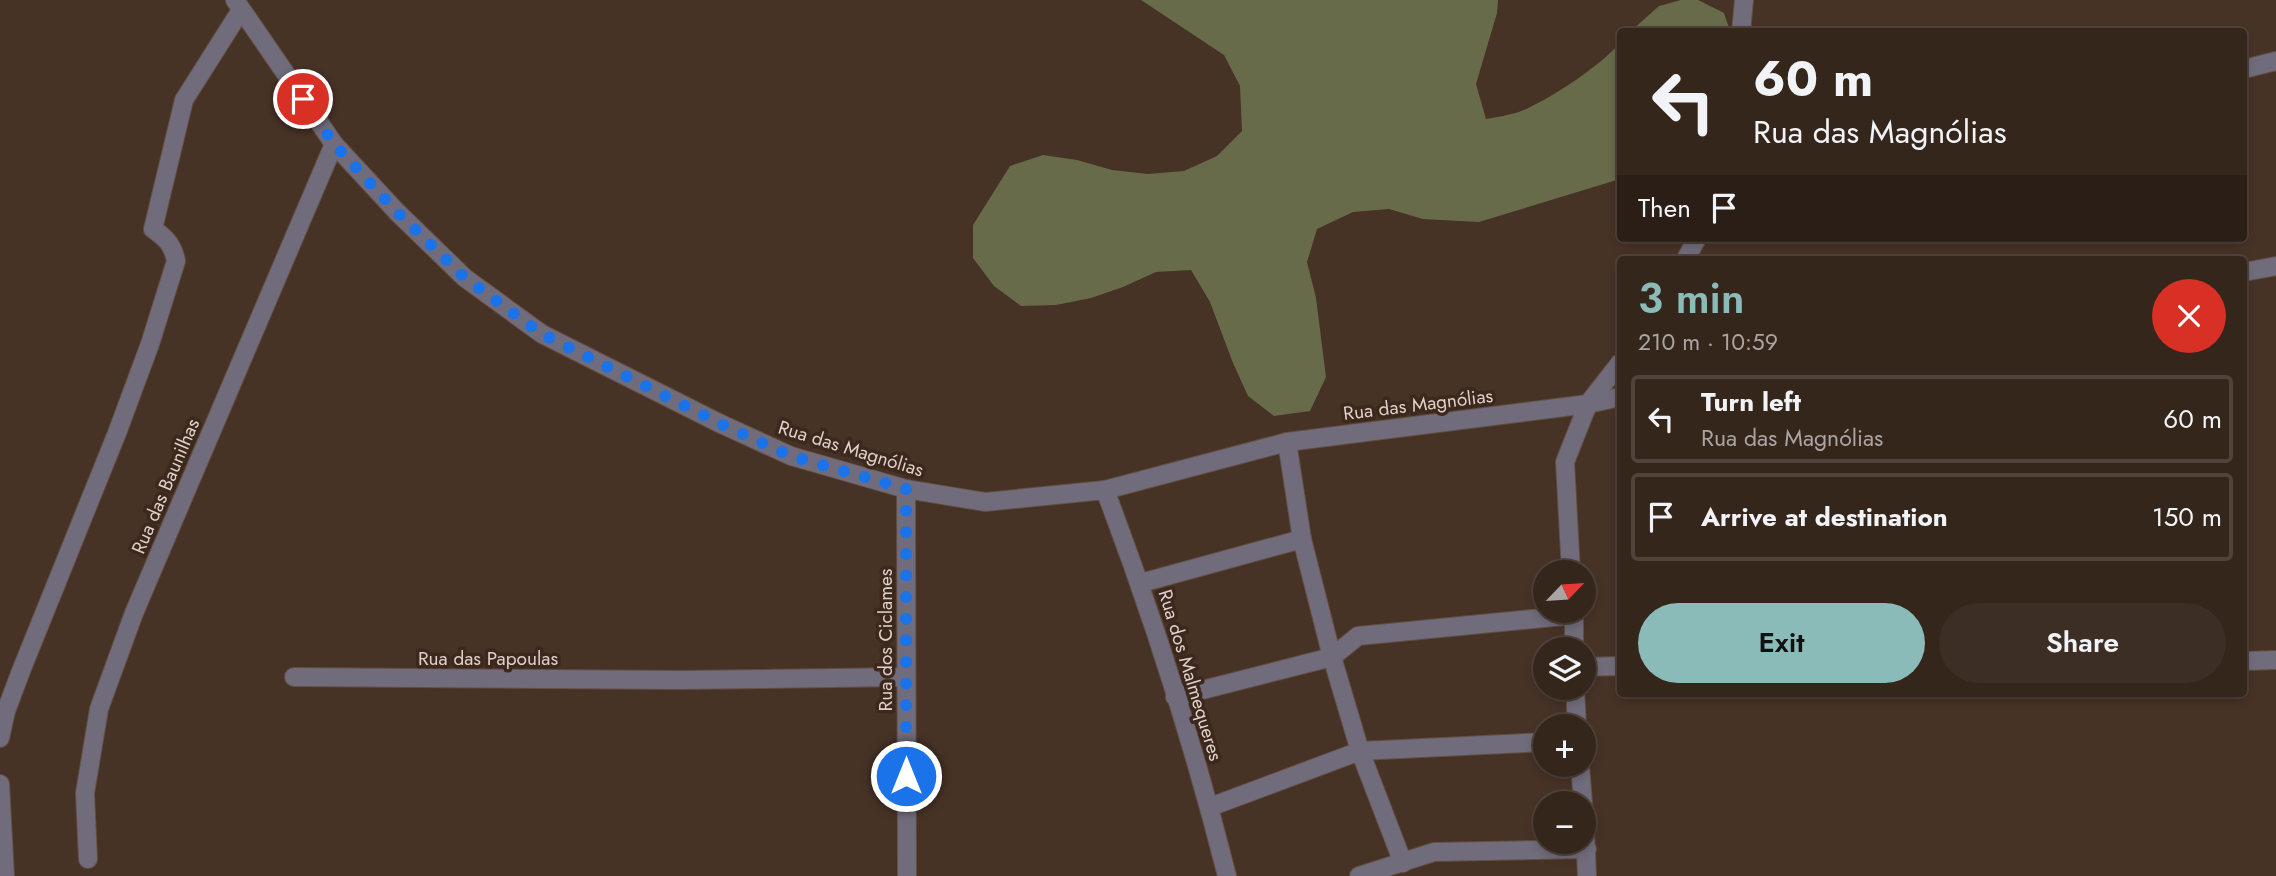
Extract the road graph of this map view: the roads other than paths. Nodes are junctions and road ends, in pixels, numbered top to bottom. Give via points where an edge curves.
1 (1744, 0) edge
2 (238, 5) edge
3 (1741, 28) edge
4 (2276, 61) edge
5 (2247, 68) edge
6 (334, 144) junction
7 (2276, 266) edge
8 (2247, 271) edge
9 (1617, 367) edge
10 (1617, 398) edge
11 (1588, 404) junction
12 (1287, 442) junction
13 (906, 489) junction
14 (1105, 490) junction
15 (1302, 539) junction
16 (1571, 560) edge
17 (1140, 583) junction
18 (1533, 617) edge
19 (1332, 657) junction
20 (2276, 660) edge
21 (2247, 661) edge
22 (1617, 666) edge
23 (1596, 667) edge
24 (294, 677) dead end
25 (905, 677) junction
26 (1175, 697) junction
27 (0, 738) edge
28 (1533, 743) edge
29 (1360, 751) junction
30 (0, 784) edge
31 (1210, 807) junction
32 (1533, 850) edge
33 (1587, 854) edge
34 (88, 859) dead end
35 (1403, 863) junction
36 (5, 876) edge
37 (907, 876) edge
38 (1227, 876) edge
39 (1359, 876) edge
40 (1587, 876) edge

1 - 3 street
2 - 6 street, Rua das Magnólias
2 - 27 street via 184,100 153,229 167,239 176,261 150,344 13,691
4 - 5 street
6 - 13 street, Rua das Magnólias via 465,278 542,334 791,456
6 - 34 street, Rua das Baunilhas via 134,613 99,709 85,793
7 - 8 street
9 - 11 street
10 - 11 street, Rua das Magnólias
11 - 12 street, Rua das Magnólias
11 - 16 street via 1565,462
12 - 14 street, Rua das Magnólias
12 - 15 street
13 - 14 street, Rua das Magnólias via 985,502
13 - 25 street, Rua dos Ciclames
14 - 17 street, Rua dos Malmequeres
15 - 17 street
15 - 19 street
17 - 26 street, Rua dos Malmequeres
18 - 19 street via 1358,636
19 - 26 street
19 - 29 street
20 - 21 street
22 - 23 street
24 - 25 street, Rua das Papoulas
25 - 37 street, Rua dos Ciclames
26 - 31 street, Rua dos Malmequeres
28 - 29 street
29 - 31 street
29 - 35 street
30 - 36 street
31 - 38 street, Rua dos Malmequeres
32 - 35 street via 1434,852
33 - 40 street
35 - 39 street

